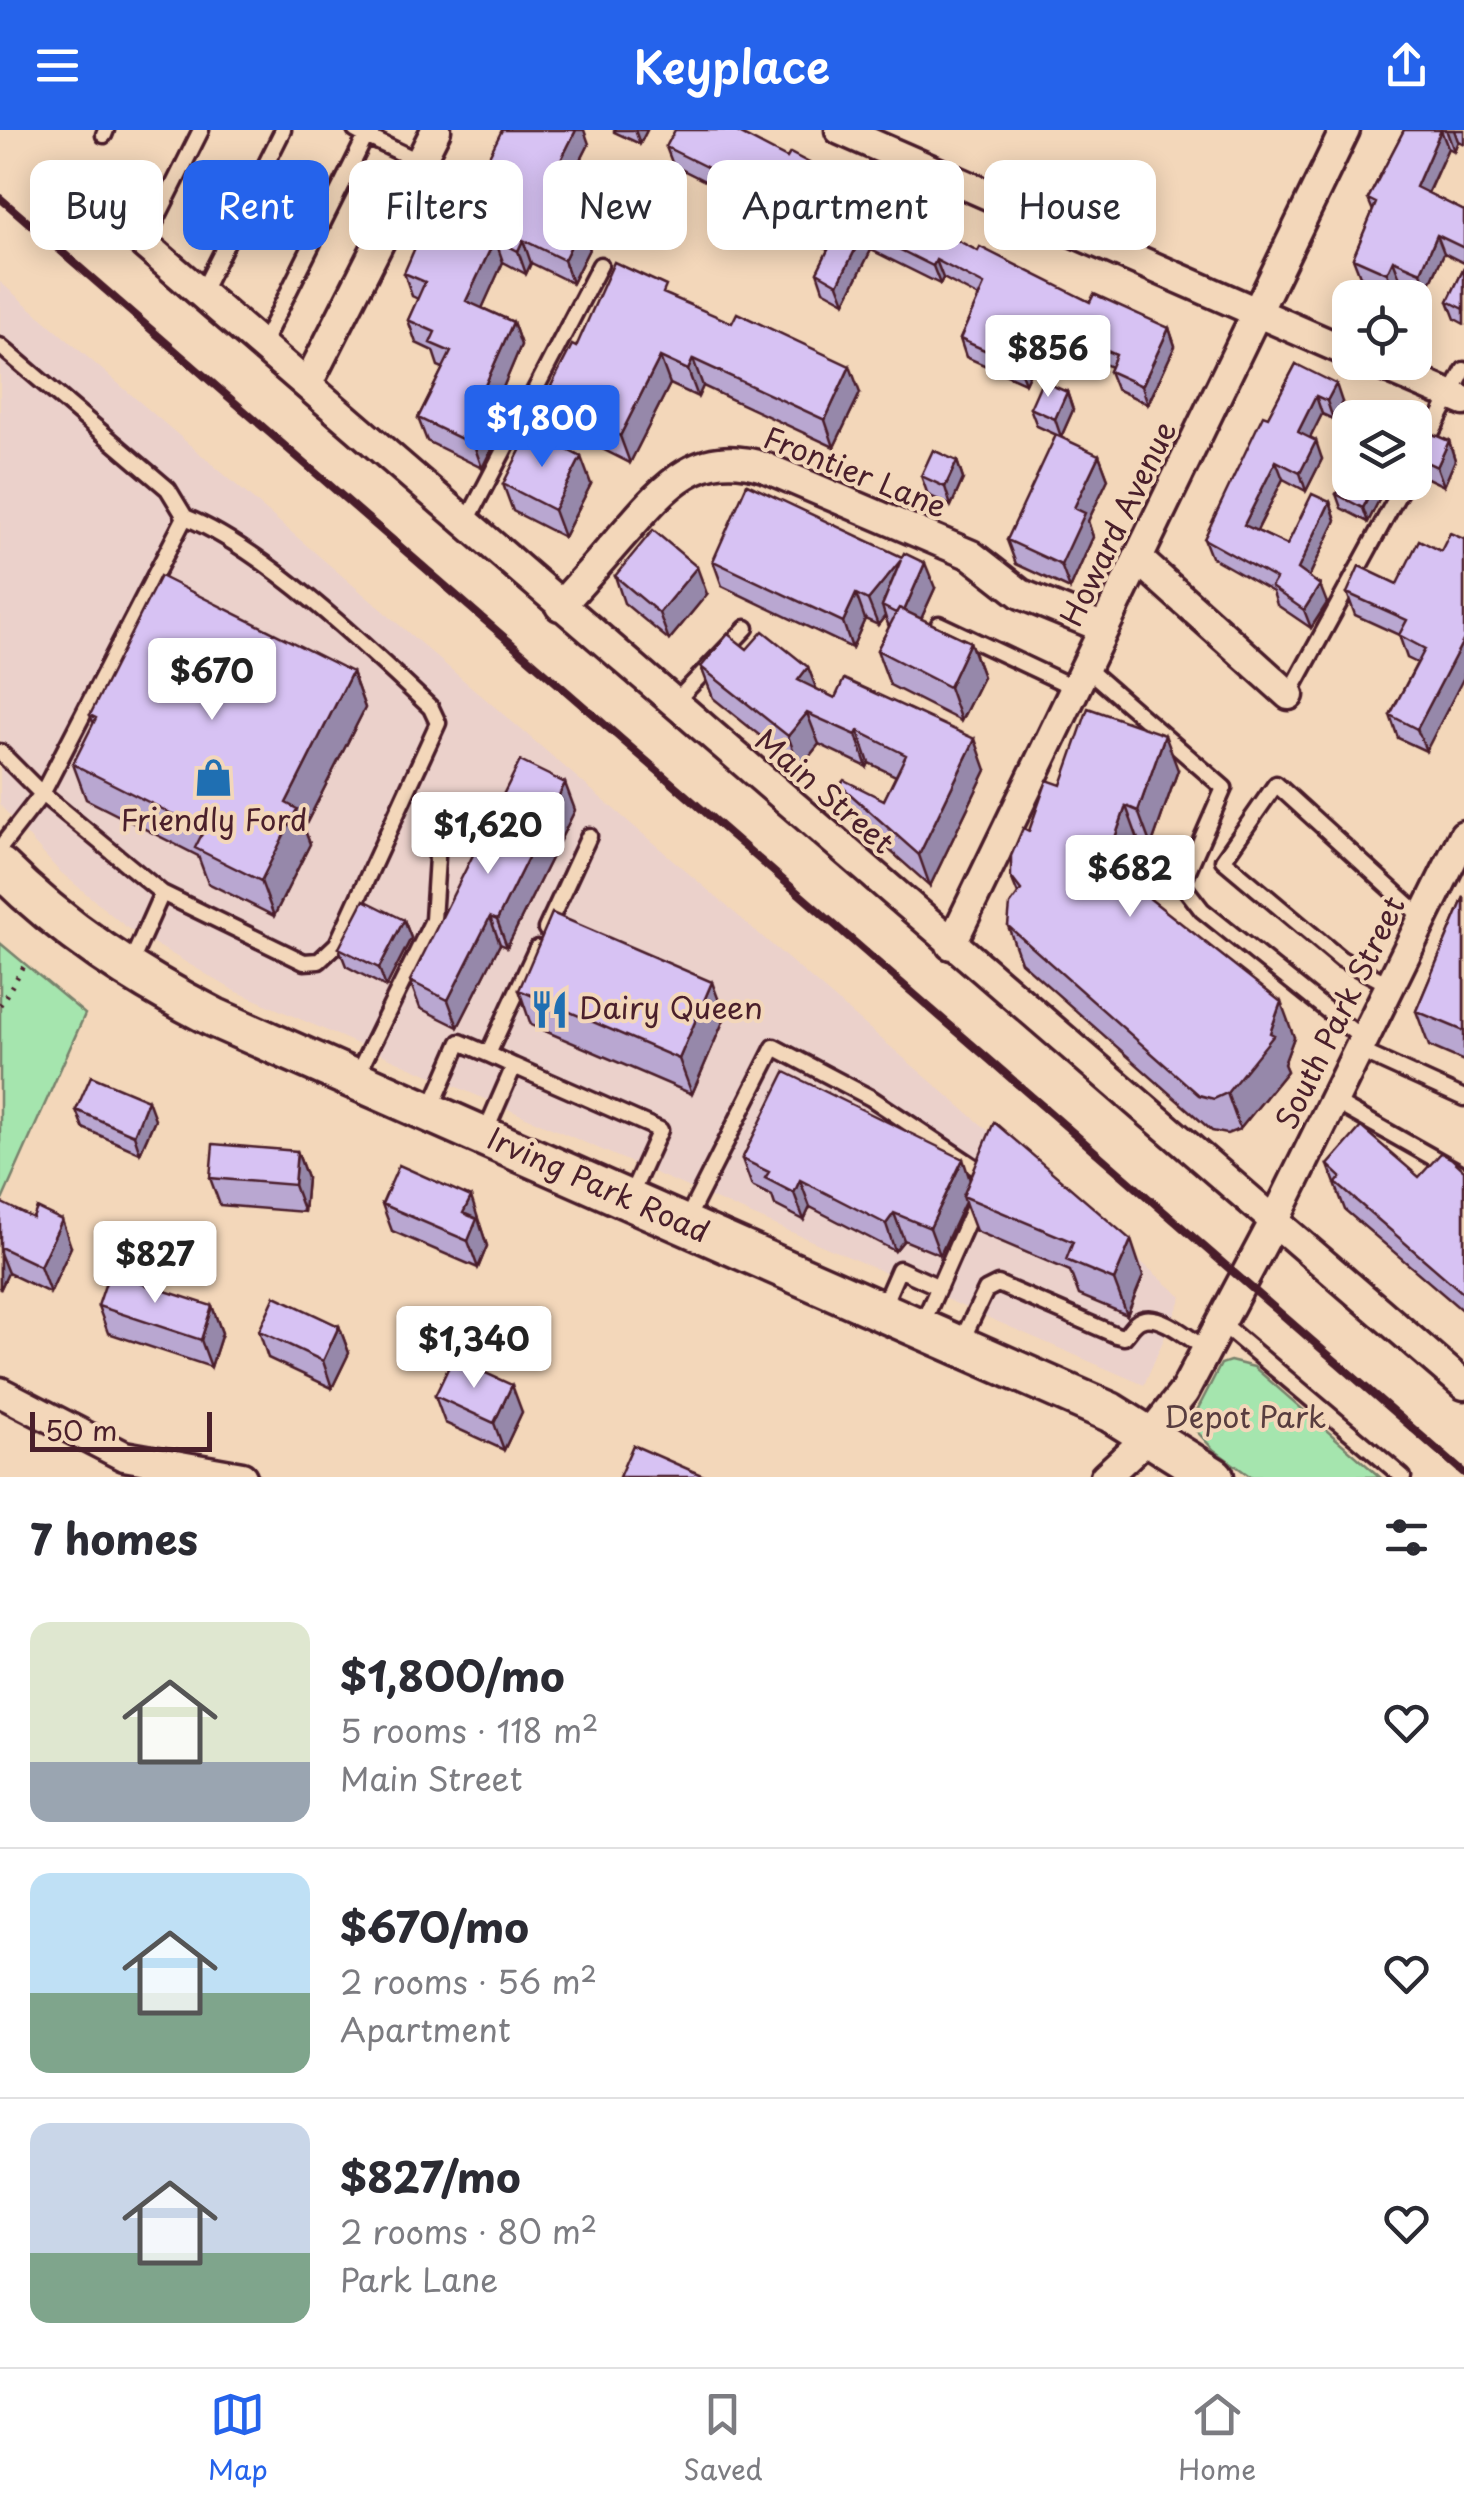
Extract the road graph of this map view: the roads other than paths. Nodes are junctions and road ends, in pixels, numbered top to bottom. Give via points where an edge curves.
1 (201, 130) edge
2 (282, 130) edge
3 (436, 130) edge
4 (840, 130) edge
5 (1345, 130) edge
6 (361, 133) edge
7 (416, 160) edge
8 (421, 160) edge
9 (163, 206) edge
10 (151, 250) edge
11 (376, 250) edge
12 (600, 265) dead end
13 (202, 292) junction
14 (1256, 313) junction
15 (262, 345) junction
16 (1332, 345) edge
17 (0, 346) edge
18 (1464, 370) edge
19 (1414, 380) edge
20 (308, 384) junction
21 (1458, 399) edge
22 (1432, 438) edge
23 (1395, 500) edge
24 (185, 517) junction
25 (466, 523) junction
26 (1138, 558) junction
27 (560, 606) junction
28 (939, 624) edge
29 (746, 628) dead end
30 (1104, 628) junction
31 (1080, 678) junction
32 (1289, 695) joint
33 (673, 704) junction
34 (0, 752) edge
35 (42, 794) junction
36 (588, 836) dead end
37 (0, 848) edge
38 (1460, 854) edge
39 (437, 857) dead end
40 (0, 867) edge
41 (162, 893) junction
42 (1424, 918) junction
43 (951, 946) junction
44 (127, 970) junction
45 (1390, 985) junction
46 (1361, 1045) junction
47 (488, 1054) junction
48 (514, 1066) junction
49 (354, 1079) junction
50 (1464, 1098) edge
51 (1334, 1101) junction
52 (430, 1112) junction
53 (484, 1136) junction
54 (1464, 1175) edge
55 (629, 1200) junction
56 (1275, 1220) junction
57 (684, 1224) junction
58 (939, 1286) junction
59 (881, 1310) junction
60 (1221, 1324) junction
61 (920, 1327) junction
62 (959, 1345) junction
63 (1207, 1350) junction
64 (1464, 1386) edge
65 (0, 1392) edge
66 (1149, 1436) junction
67 (242, 1477) edge
68 (1105, 1477) edge
69 (1214, 1477) edge
70 (1403, 1477) edge

1 - 9 lane
2 - 13 lane
3 - 8 street
4 - 14 street
5 - 14 street, Howard Avenue
6 - 7 lane
6 - 15 lane
10 - 13 street, Main Street
11 - 20 street
12 - 25 lane
13 - 15 street, Main Street
14 - 16 street
14 - 26 street, Howard Avenue
15 - 20 street, Main Street
17 - 24 lane via 168,489
18 - 21 lane
19 - 21 street
20 - 25 street, Main Street
21 - 22 lane
23 - 32 lane
24 - 35 lane
24 - 41 lane via 208,526 311,601 432,708 438,722 338,944 319,961 304,962
25 - 27 street, Main Street
26 - 30 street, Howard Avenue
26 - 32 street
27 - 30 street, Frontier Lane via 674,478 701,464 733,460 764,467 971,556 1021,594
27 - 33 street, Main Street
28 - 31 lane
29 - 33 lane
30 - 31 street, Howard Avenue
31 - 43 street, Howard Avenue
31 - 46 lane via 1224,788 1182,884 1202,910
33 - 43 street, Main Street
34 - 35 lane
35 - 37 lane
35 - 41 lane
36 - 47 lane
38 - 42 street, South Park Street
39 - 49 lane via 434,920
40 - 44 main road, Irving Park Road via 66,928
41 - 44 lane
42 - 45 street, South Park Street
42 - 45 lane via 1276,784 1223,860 1341,959
43 - 56 street, Main Street
44 - 49 main road, Irving Park Road via 215,1018
45 - 46 street, South Park Street
46 - 50 lane
46 - 51 street, South Park Street
47 - 48 lane
47 - 52 lane via 460,1042
48 - 53 lane
48 - 55 lane via 660,1130
49 - 52 main road, Irving Park Road
51 - 54 lane
51 - 56 street, South Park Street
52 - 53 main road, Irving Park Road
53 - 55 main road, Irving Park Road
55 - 57 main road, Irving Park Road
56 - 60 street, South Park Street
56 - 64 street, Main Street
57 - 58 lane via 774,1047 871,1098 989,1175
57 - 59 main road, Irving Park Road
58 - 59 lane via 899,1269
58 - 61 lane
59 - 61 main road, Irving Park Road
60 - 63 street, South Park Street
60 - 70 lane
61 - 62 main road, Irving Park Road
62 - 63 lane via 986,1290 998,1284 1124,1337 1135,1322 1159,1320
62 - 66 main road, Irving Park Road
63 - 66 street, South Park Street
65 - 67 street via 124,1456
66 - 68 street, South Park Street
66 - 69 main road, Irving Park Road

